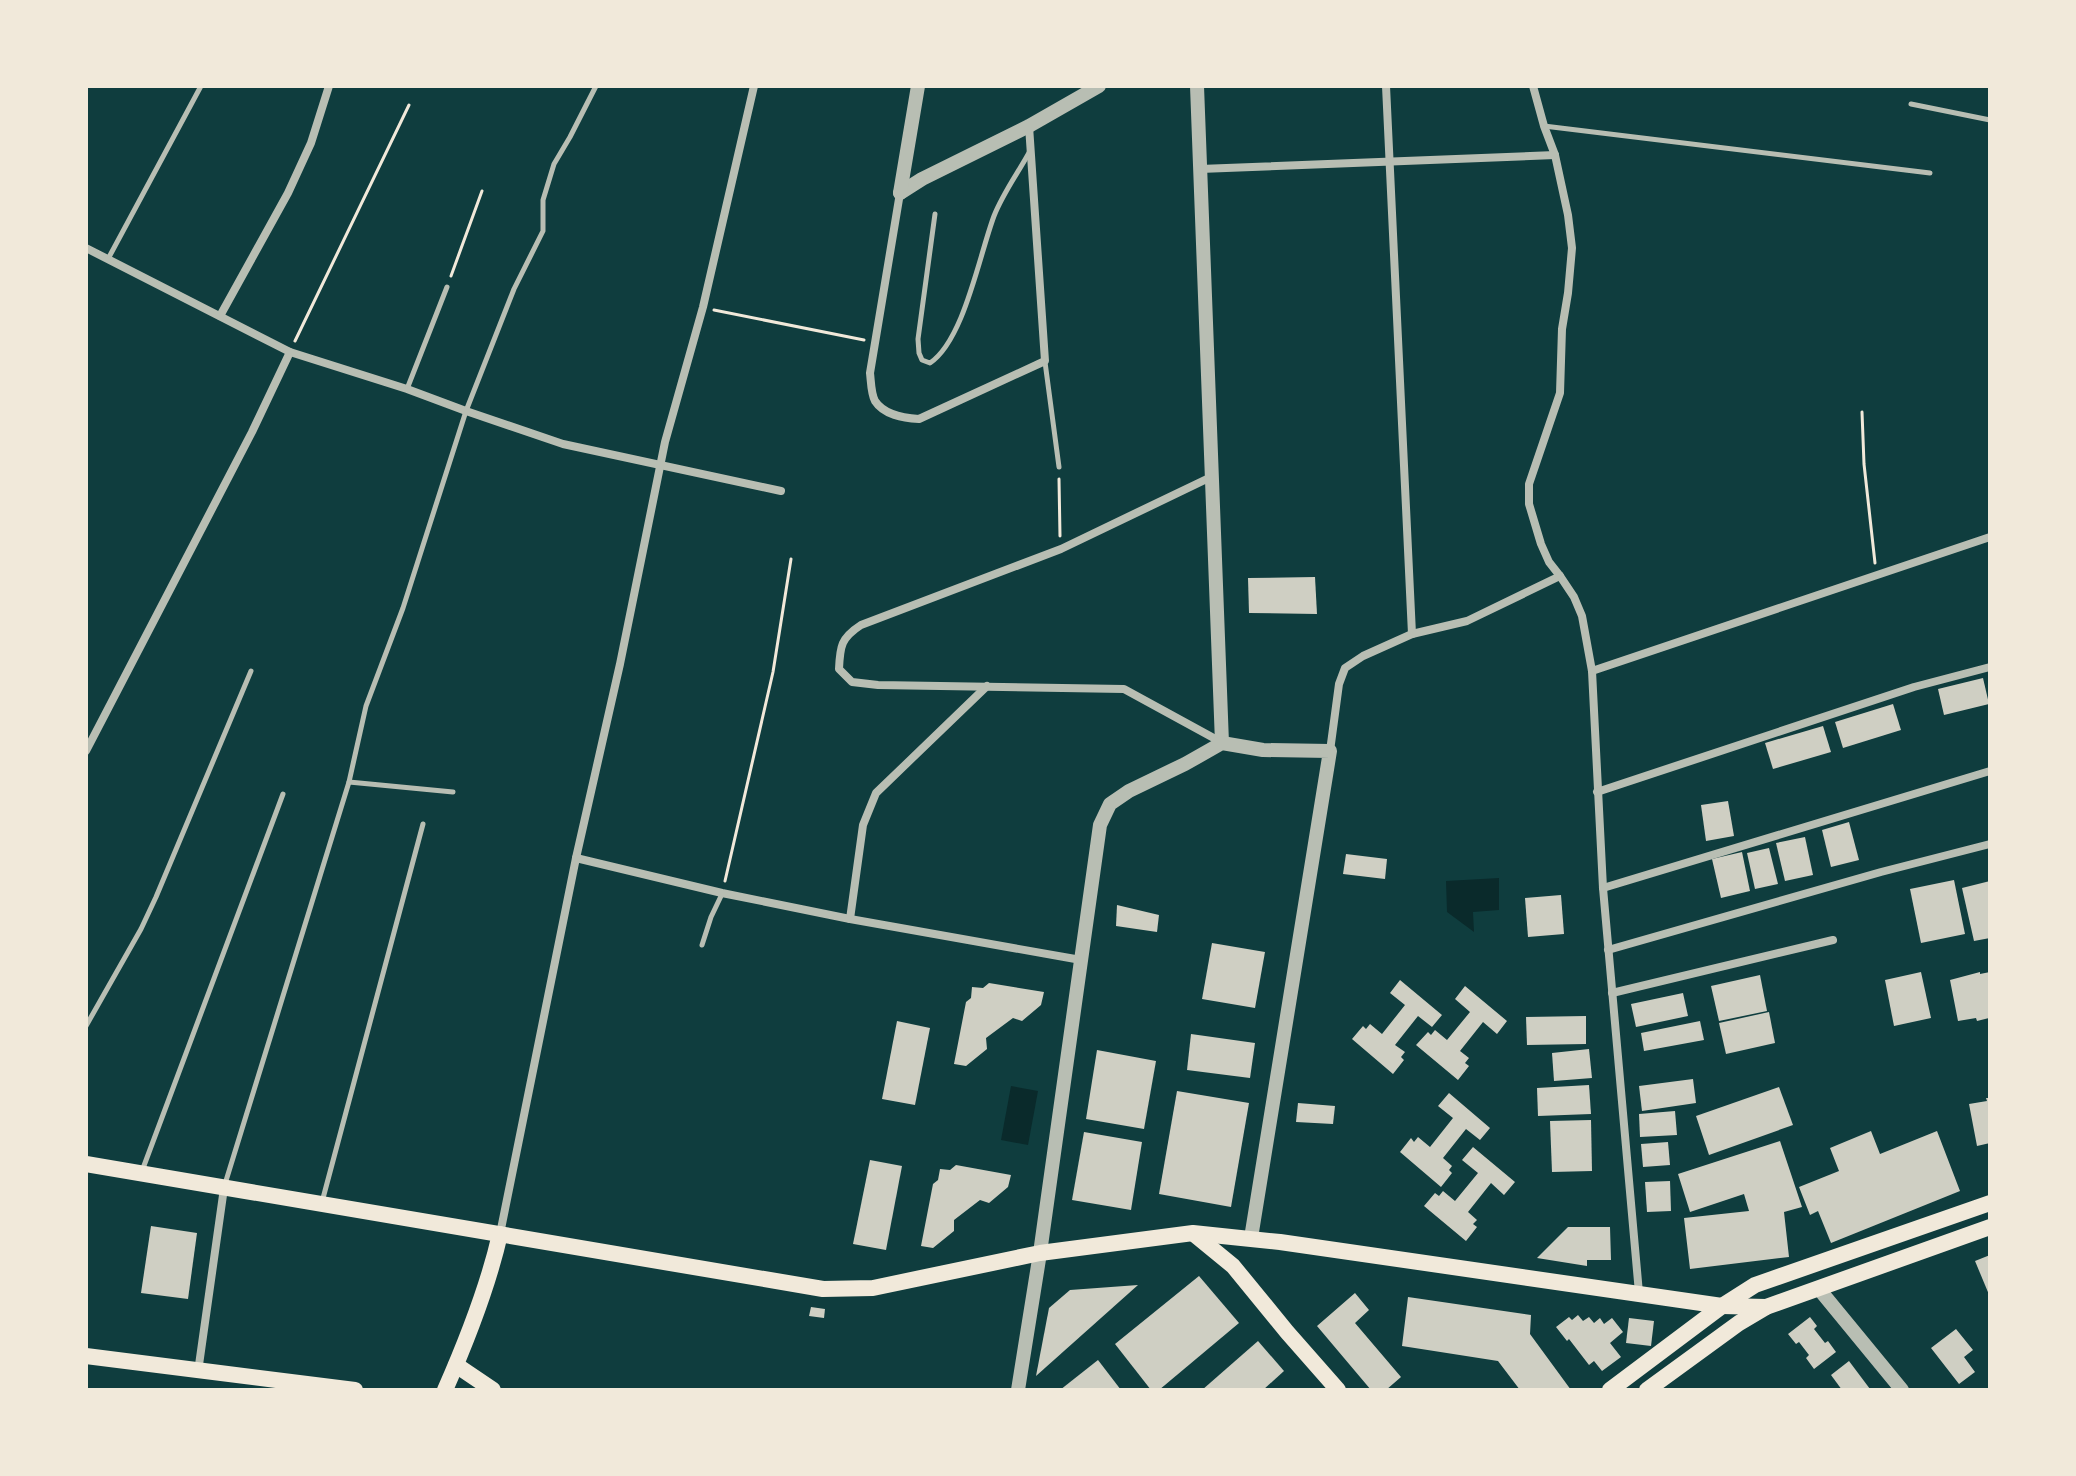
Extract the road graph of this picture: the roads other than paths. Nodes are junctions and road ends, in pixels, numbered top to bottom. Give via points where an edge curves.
1 (201, 86) edge
2 (329, 86) edge
3 (596, 86) edge
4 (754, 86) edge
5 (918, 86) edge
6 (1099, 86) edge
7 (1197, 86) edge
8 (1386, 86) edge
9 (1533, 86) edge
10 (1911, 104) dead end
11 (1990, 120) edge
12 (1029, 126) junction
13 (1544, 126) junction
14 (1031, 150) junction
15 (1555, 155) junction
16 (1390, 162) junction
17 (1200, 169) junction
18 (1930, 173) dead end
19 (900, 193) junction
20 (935, 214) dead end
21 (86, 248) edge
22 (108, 259) junction
23 (447, 287) road end
24 (220, 316) junction
25 (290, 352) junction
26 (1045, 361) junction
27 (407, 389) junction
28 (466, 411) junction
29 (660, 464) junction
30 (1059, 467) road end
31 (1211, 477) junction
32 (781, 491) dead end
33 (1990, 537) edge
34 (1560, 576) junction
35 (1412, 634) junction
36 (1990, 667) edge
37 (251, 671) dead end
38 (1592, 671) junction
39 (987, 686) junction
40 (1222, 743) junction
41 (86, 751) edge
42 (1330, 751) junction
43 (1990, 771) edge
44 (349, 782) junction
45 (453, 792) dead end
46 (1597, 792) junction
47 (283, 794) dead end
48 (423, 824) dead end
49 (1990, 844) edge
50 (576, 858) junction
51 (1603, 888) junction
52 (722, 893) junction
53 (850, 919) junction
54 (1833, 940) dead end
55 (702, 945) dead end
56 (1608, 950) junction
57 (1081, 960) junction
58 (1612, 993) junction
59 (86, 1026) edge
60 (86, 1164) edge
61 (141, 1174) junction
62 (224, 1187) junction
63 (321, 1203) junction
64 (1990, 1203) edge
65 (1990, 1227) edge
66 (1193, 1233) junction
67 (500, 1234) junction
68 (1251, 1238) junction
69 (1040, 1253) junction
70 (1819, 1289) junction
71 (1639, 1293) junction
72 (1722, 1306) junction
73 (1766, 1307) junction
74 (86, 1356) edge
75 (456, 1365) junction
76 (198, 1372) junction
77 (355, 1390) edge
78 (445, 1390) edge
79 (493, 1390) edge
80 (1018, 1390) edge
81 (1338, 1390) edge
82 (1610, 1390) edge
83 (1647, 1390) edge
84 (1902, 1390) edge

1 - 22 lane
2 - 24 street via 288,193
3 - 28 lane via 554,164 543,200 543,231
4 - 29 street
5 - 19 street
6 - 12 street
7 - 17 street
8 - 16 street
9 - 13 street
10 - 11 lane
12 - 14 street
12 - 19 street
13 - 15 street
13 - 18 lane
14 - 20 lane via 994,215 953,335 930,363 922,360 918,339
14 - 26 street
15 - 16 street
15 - 34 street via 1572,248 1560,393 1529,484 1529,504 1541,544
16 - 17 street
16 - 35 street
17 - 31 street
19 - 26 street via 870,373 875,400 886,411 919,419
21 - 22 street
22 - 24 street
23 - 27 lane
24 - 25 street
25 - 27 street
25 - 41 street
26 - 30 lane
27 - 28 street
28 - 29 street via 563,444
28 - 44 lane via 366,706
29 - 32 street
29 - 50 street
31 - 39 street via 1061,549 861,625 848,633 839,651 839,669 852,682
31 - 40 street
33 - 38 street
34 - 35 street via 1467,621
34 - 38 street via 1582,616
35 - 42 street via 1345,668
36 - 46 street
37 - 59 lane via 146,918
38 - 46 street
39 - 40 street via 1124,689
39 - 53 street via 876,793 863,825
40 - 42 street
40 - 57 street via 1110,804 1100,825
42 - 68 street
43 - 51 street
44 - 45 lane
44 - 62 lane
46 - 51 street
47 - 61 lane
48 - 63 lane
49 - 56 street
50 - 52 street
50 - 67 street
51 - 56 street
52 - 53 street
52 - 55 lane
53 - 57 street
54 - 58 street
56 - 58 street
57 - 69 street
58 - 71 street
60 - 61 main road
61 - 62 main road
62 - 63 main road
62 - 76 street
63 - 67 main road
64 - 72 main road via 1765,1281
65 - 70 main road
66 - 68 main road
66 - 69 main road
66 - 81 main road via 1233,1266
67 - 69 main road via 823,1289 873,1288
67 - 75 main road
68 - 71 main road
69 - 80 street
70 - 73 main road
70 - 84 street
71 - 72 main road
72 - 73 main road
72 - 82 main road
73 - 83 main road
74 - 76 main road
75 - 78 main road
75 - 79 main road
76 - 77 main road

